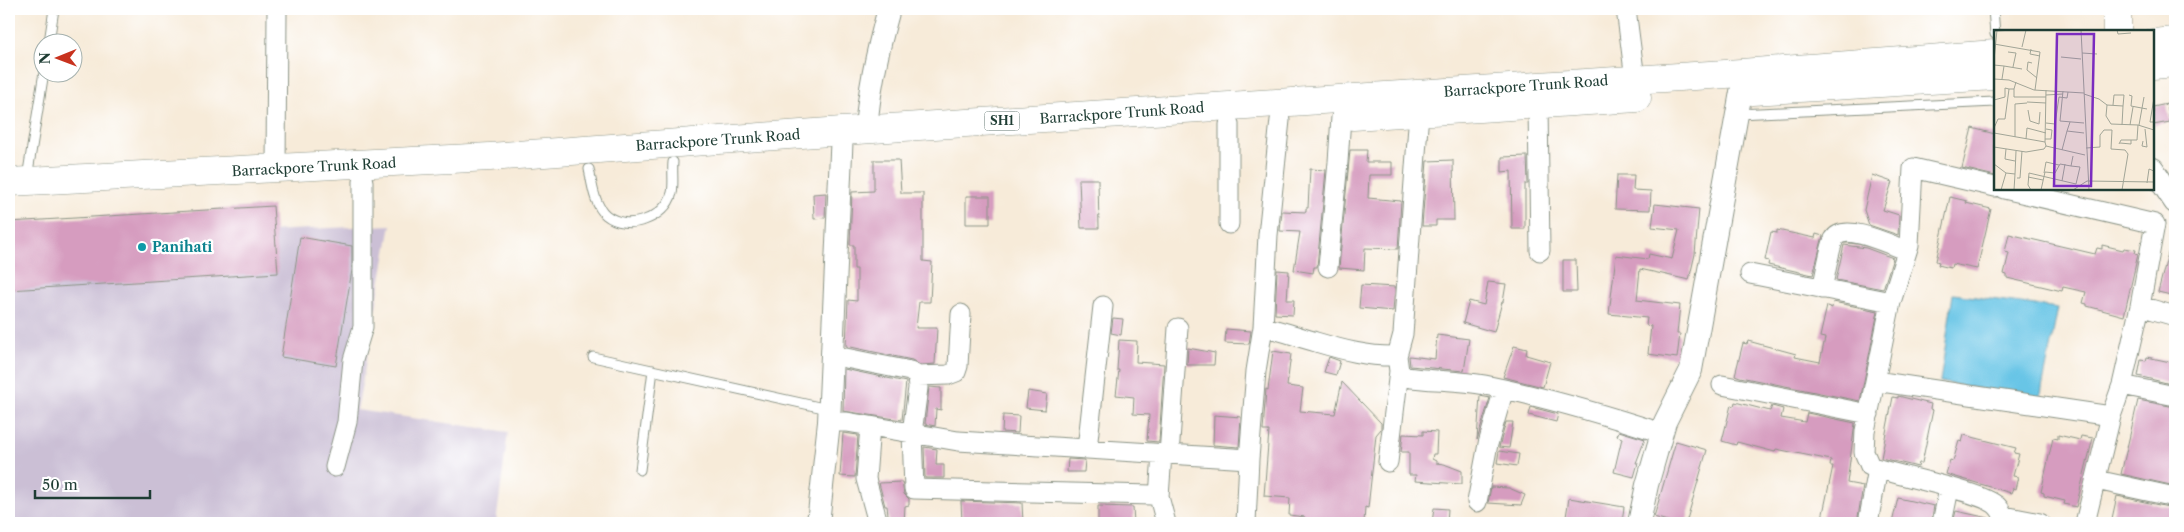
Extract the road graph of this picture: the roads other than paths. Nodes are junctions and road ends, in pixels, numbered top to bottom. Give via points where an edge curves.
1 (54, 9) edge
2 (278, 9) edge
3 (890, 9) edge
4 (1626, 9) edge
5 (1993, 9) edge
6 (2100, 9) edge
7 (2117, 9) edge
8 (1995, 30) edge
9 (2100, 30) edge
10 (2117, 30) edge
11 (50, 32) edge
12 (2175, 41) edge
13 (2154, 43) edge
14 (1994, 54) edge
15 (2175, 63) edge
16 (2154, 65) edge
17 (1994, 76) edge
18 (1635, 79) junction
19 (41, 82) edge
20 (1994, 102) edge
21 (1739, 103) junction
22 (1538, 105) junction
23 (1419, 112) junction
24 (1341, 117) junction
25 (1280, 120) junction
26 (1229, 124) junction
27 (850, 137) junction
28 (673, 162) junction
29 (589, 168) junction
30 (276, 169) junction
31 (2154, 170) edge
32 (363, 181) junction
33 (15, 187) edge
34 (1994, 187) edge
35 (2012, 190) edge
36 (2175, 202) edge
37 (1229, 224) dead end
38 (1540, 251) dead end
39 (1908, 251) junction
40 (1328, 267) dead end
41 (1750, 274) dead end
42 (1822, 289) junction
43 (1891, 302) junction
44 (1103, 306) dead end
45 (2140, 306) junction
46 (962, 314) dead end
47 (2175, 316) edge
48 (1263, 327) junction
49 (1178, 328) dead end
50 (831, 355) junction
51 (593, 358) dead end
52 (1398, 364) junction
53 (652, 370) junction
54 (917, 376) junction
55 (1875, 381) junction
56 (1722, 385) dead end
57 (2122, 385) junction
58 (1504, 389) junction
59 (2175, 396) edge
60 (1869, 414) junction
61 (829, 415) junction
62 (2110, 416) junction
63 (870, 426) junction
64 (1662, 433) junction
65 (912, 434) junction
66 (1087, 449) junction
67 (1165, 454) junction
68 (1249, 459) junction
69 (1388, 462) dead end
70 (335, 467) dead end
71 (1878, 469) junction
72 (640, 470) dead end
73 (2096, 480) junction
74 (1950, 489) junction
75 (1159, 497) junction
76 (2175, 497) edge
77 (1477, 502) dead end
78 (2004, 520) edge
79 (818, 523) edge
80 (878, 523) edge
81 (1166, 523) edge
82 (1246, 523) edge
83 (1639, 523) edge
84 (1868, 523) edge
85 (1942, 523) edge
86 (2040, 523) edge
87 (2085, 523) edge

1 - 11 lane
2 - 30 street
3 - 27 street via 869,98
4 - 18 street
5 - 8 lane
6 - 9 main road
7 - 10 main road
12 - 13 main road
14 - 18 main road, Barrackpore Trunk Road / SH1
15 - 16 main road
17 - 21 main road, Barrackpore Trunk Road / SH1
18 - 27 main road, Barrackpore Trunk Road / SH1
19 - 33 lane
20 - 21 lane
21 - 22 main road, Barrackpore Trunk Road / SH1
21 - 64 street via 1691,370
22 - 23 main road, Barrackpore Trunk Road / SH1
22 - 38 street
23 - 24 main road, Barrackpore Trunk Road / SH1
23 - 52 street
24 - 25 main road, Barrackpore Trunk Road / SH1
24 - 40 street
25 - 26 main road, Barrackpore Trunk Road / SH1
25 - 48 street via 1268,235
26 - 27 main road, Barrackpore Trunk Road / SH1
26 - 37 street
27 - 28 main road, Barrackpore Trunk Road / SH1
27 - 30 main road, Barrackpore Trunk Road / SH1
27 - 50 street via 840,209
28 - 29 main road, Barrackpore Trunk Road / SH1
28 - 29 lane via 672,193 664,209 650,219 635,223 620,222 605,215 596,199
29 - 32 main road, Barrackpore Trunk Road / SH1
30 - 33 main road, Barrackpore Trunk Road / SH1
31 - 36 street
32 - 33 main road, Barrackpore Trunk Road / SH1
32 - 70 street via 363,327 353,360 346,422
34 - 39 street via 1913,168
35 - 45 street via 2155,224
39 - 42 street via 1853,232 1842,232 1835,239
39 - 43 street
41 - 42 street
42 - 43 street
43 - 55 street
44 - 66 street
45 - 47 street
45 - 57 street
46 - 54 street via 956,372
48 - 52 street
48 - 68 street
49 - 67 street
50 - 54 street via 910,371
50 - 61 street
51 - 53 lane
52 - 58 street via 1405,376
52 - 69 street
53 - 61 lane
53 - 72 lane
54 - 65 street
55 - 60 street
55 - 62 street
56 - 60 street
57 - 59 street
57 - 62 street
58 - 64 street via 1582,408
58 - 77 street via 1487,449
60 - 71 street via 1864,452 1870,466
61 - 63 street
61 - 79 street
62 - 73 street
63 - 65 street
63 - 80 street via 866,479
64 - 83 street
65 - 66 street via 958,441
65 - 75 street via 914,489 1152,494
66 - 67 street
67 - 68 street
67 - 75 street
68 - 82 street
71 - 74 street
71 - 84 street
73 - 76 street
73 - 87 street
74 - 78 street via 1981,496 1997,505
74 - 85 street
75 - 81 street
78 - 86 street

